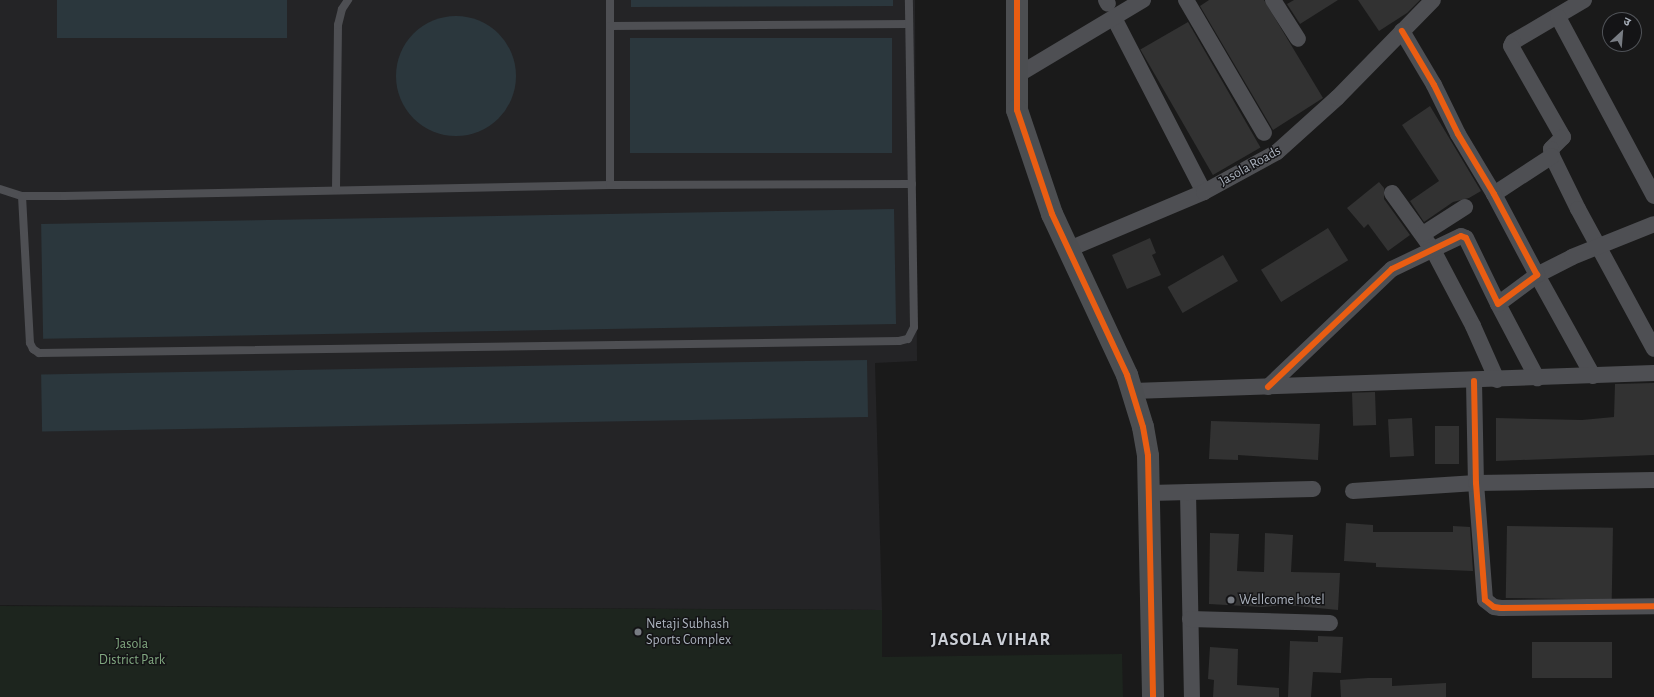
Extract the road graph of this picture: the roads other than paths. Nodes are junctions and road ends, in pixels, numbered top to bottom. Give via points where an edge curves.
1 (348, 0) edge
2 (610, 0) edge
3 (909, 0) edge
4 (1017, 0) edge
5 (1143, 0) edge
6 (1186, 0) edge
7 (1273, 0) edge
8 (1432, 0) edge
9 (1584, 0) edge
10 (1110, 7) edge
11 (1558, 17) junction
12 (909, 24) junction
13 (610, 26) junction
14 (1402, 31) junction
15 (1298, 39) dead end
16 (1016, 76) junction
17 (1264, 133) dead end
18 (1552, 156) junction
19 (912, 184) junction
20 (610, 185) junction
21 (0, 189) edge
22 (336, 189) junction
23 (1204, 192) junction
24 (1392, 192) dead end
25 (1494, 194) junction
26 (22, 196) junction
27 (1654, 196) edge
28 (1465, 207) dead end
29 (1654, 224) edge
30 (1423, 234) junction
31 (1599, 246) junction
32 (1068, 249) junction
33 (1433, 250) junction
34 (1537, 275) junction
35 (1498, 304) junction
36 (1654, 349) edge
37 (1654, 373) edge
38 (1593, 376) junction
39 (1537, 378) junction
40 (1497, 380) junction
41 (1474, 381) junction
42 (1268, 387) junction
43 (1133, 391) junction
44 (1654, 480) edge
45 (1476, 483) junction
46 (1313, 489) dead end
47 (1353, 491) dead end
48 (1149, 492) junction
49 (1188, 492) junction
50 (1654, 606) edge
51 (1190, 619) junction
52 (1330, 622) dead end
53 (1153, 697) edge
54 (1192, 697) edge

1 - 22 lane via 342,9 338,25
2 - 13 lane
3 - 12 lane
4 - 16 street
5 - 10 street
6 - 17 street
7 - 15 street
8 - 14 street, Jasola Roads
9 - 11 street
10 - 16 street
10 - 23 street
11 - 18 street via 1513,42 1511,46 1563,137 1551,149
11 - 27 street
12 - 13 lane
12 - 19 lane
13 - 20 lane
14 - 23 street, Jasola Roads via 1285,146
14 - 25 street via 1434,85 1461,140
16 - 32 street via 1017,110 1052,214
18 - 25 street via 1519,181
18 - 31 street
19 - 20 lane
19 - 26 lane via 914,327 908,338 899,341 39,353 30,343
20 - 22 lane
21 - 26 lane
22 - 26 lane
23 - 32 street, Jasola Roads
24 - 30 street
25 - 34 street
28 - 30 street
29 - 31 street
30 - 33 street
31 - 34 street via 1555,264
31 - 36 street
32 - 43 street
33 - 35 street via 1464,236
33 - 40 street via 1470,320
33 - 42 street via 1407,261 1384,276
34 - 35 street
34 - 38 street
35 - 39 street
37 - 38 street
38 - 39 street
39 - 40 street
40 - 41 street
41 - 42 street
41 - 45 street
42 - 43 street
43 - 48 street via 1146,441
44 - 45 street
45 - 47 street
45 - 50 street via 1485,600 1488,604 1501,608
46 - 49 street
48 - 49 street
48 - 53 street
49 - 51 street
51 - 52 street
51 - 54 street

